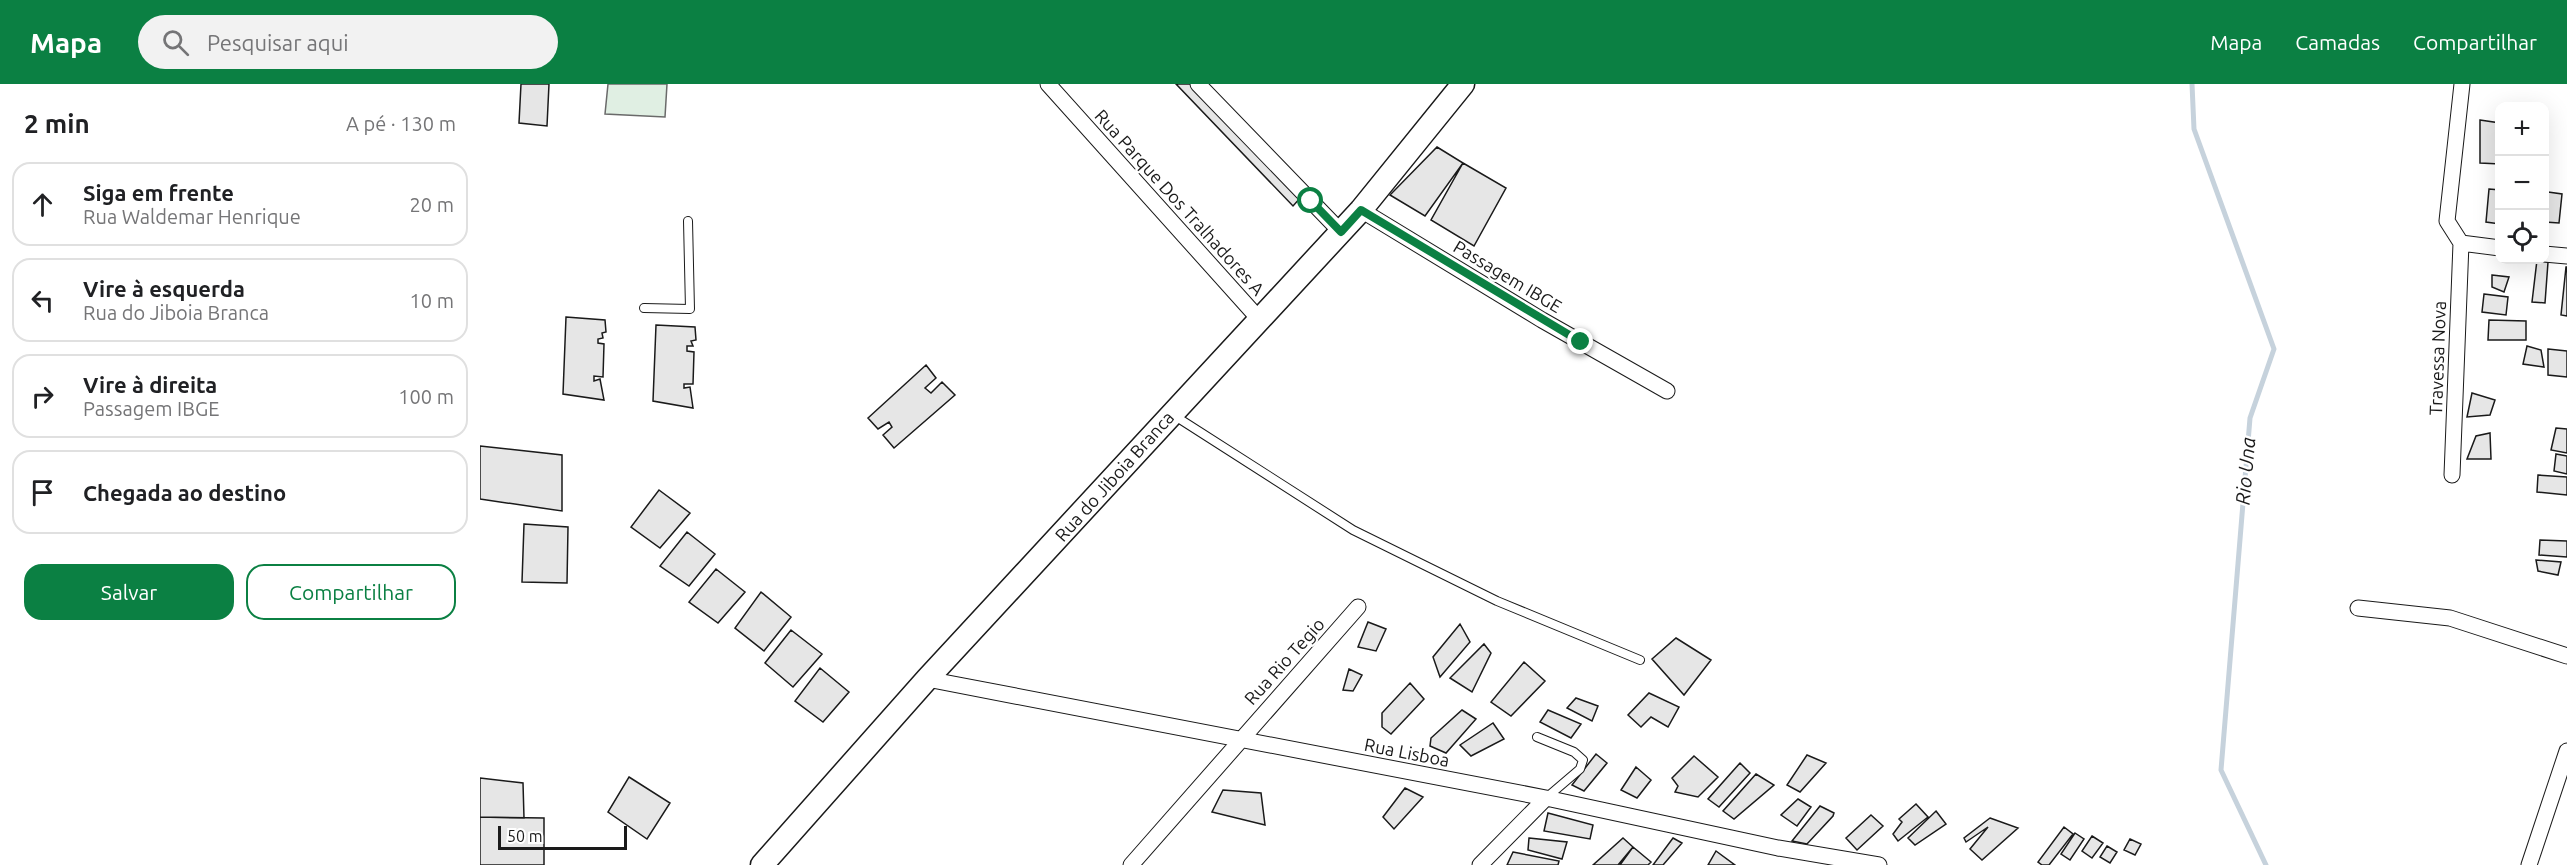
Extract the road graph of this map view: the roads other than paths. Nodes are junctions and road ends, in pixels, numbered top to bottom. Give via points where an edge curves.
1 (1048, 84) edge
2 (1198, 84) edge
3 (1463, 84) edge
4 (2462, 84) edge
5 (1361, 210) junction
6 (688, 221) dead end
7 (1341, 232) junction
8 (2461, 243) junction
9 (2495, 247) edge
10 (2549, 254) edge
11 (2567, 256) edge
12 (644, 308) dead end
13 (1259, 319) junction
14 (1667, 392) dead end
15 (1171, 413) junction
16 (2452, 475) dead end
17 (1358, 607) dead end
18 (2358, 608) dead end
19 (2567, 656) edge
20 (1640, 660) dead end
21 (927, 679) junction
22 (1537, 737) dead end
23 (1240, 740) junction
24 (2567, 751) edge
25 (1546, 798) junction
26 (762, 865) edge
27 (1131, 865) edge
28 (1480, 865) edge
29 (1879, 865) edge
30 (2529, 865) edge

1 - 13 street, Rua Parque Dos Tralhadores A
2 - 7 street
3 - 5 main road, Rua do Jiboia Branca
4 - 8 street via 2447,221
5 - 7 main road, Rua do Jiboia Branca
5 - 14 street, Passagem IBGE
6 - 12 lane via 690,309
7 - 13 main road, Rua do Jiboia Branca
8 - 9 street
8 - 16 street, Travessa Nova
10 - 11 street
13 - 15 main road, Rua do Jiboia Branca
15 - 20 lane via 1353,530 1497,601
15 - 21 main road, Rua do Jiboia Branca
17 - 23 street, Rua Rio Tegio
18 - 19 street via 2450,618
21 - 23 street, Rua Lisboa
21 - 26 main road, Rua do Jiboia Branca
22 - 25 lane via 1583,760 1580,769
23 - 25 street, Rua Lisboa
23 - 27 street, Rua Rio Tegio
24 - 30 street
25 - 28 street
25 - 29 street, Rua Lisboa via 1778,848

